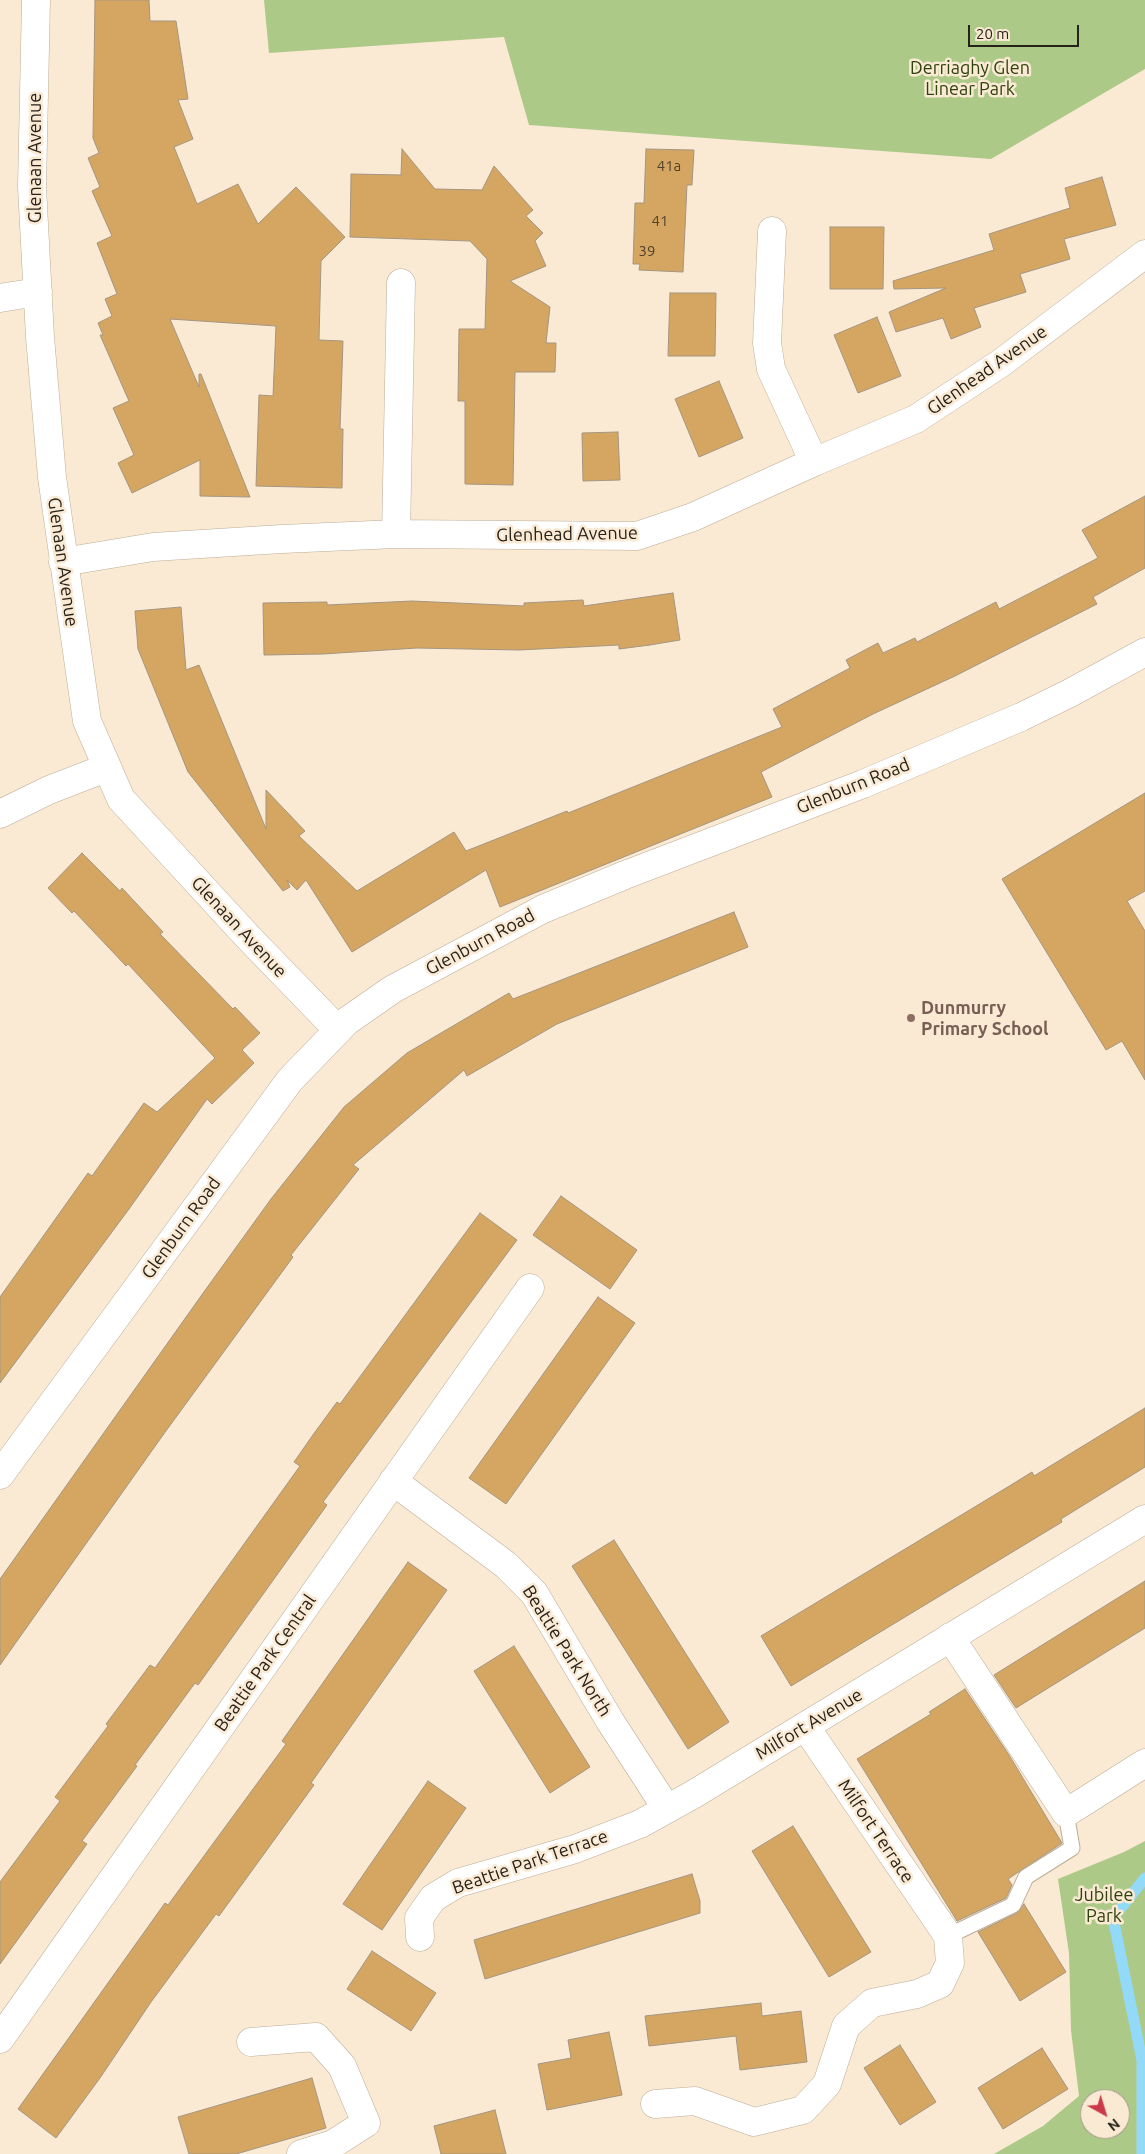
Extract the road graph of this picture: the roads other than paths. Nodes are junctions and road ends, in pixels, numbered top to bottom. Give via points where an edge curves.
1 (36, 0) edge
2 (772, 231) dead end
3 (1145, 254) edge
4 (401, 282) dead end
5 (38, 292) junction
6 (0, 298) edge
7 (814, 462) junction
8 (396, 534) junction
9 (63, 562) junction
10 (1145, 652) edge
11 (106, 768) junction
12 (0, 814) edge
13 (338, 1030) junction
14 (530, 1288) dead end
15 (0, 1475) edge
16 (393, 1481) junction
17 (1145, 1519) edge
18 (950, 1638) junction
19 (804, 1726) junction
20 (1145, 1763) edge
21 (667, 1809) junction
22 (1066, 1813) junction
23 (948, 1936) junction
24 (420, 1937) dead end
25 (0, 2039) edge
26 (251, 2042) dead end
27 (655, 2104) dead end
28 (301, 2154) edge

1 - 5 street, Glenaan Avenue via 32,187
2 - 7 street via 767,343 771,370
3 - 7 street, Glenhead Avenue via 1001,363 916,419
4 - 8 street
5 - 6 street
5 - 9 street, Glenaan Avenue via 52,477
7 - 8 street, Glenhead Avenue via 693,517 637,536
8 - 9 street, Glenhead Avenue via 153,547
9 - 11 street, Glenaan Avenue via 86,721
10 - 13 street, Glenburn Road via 1021,717 862,784 543,909 393,989
11 - 12 street via 49,790
11 - 13 street, Glenaan Avenue via 121,799
13 - 15 street, Glenburn Road via 290,1080
14 - 16 street, Beattie Park Central
16 - 21 street, Beattie Park North via 499,1559 534,1593 610,1722
16 - 25 street, Beattie Park Central
17 - 18 street, Milfort Avenue
18 - 19 street, Milfort Avenue
18 - 22 street
19 - 21 street, Milfort Avenue
19 - 23 street, Milfort Terrace
20 - 22 street
21 - 24 street, Beattie Park Terrace via 640,1824 575,1849 458,1884 433,1898 419,1918
22 - 23 lane via 1072,1848 1026,1877 1013,1905
23 - 27 street via 950,1963 940,1984 917,1994 872,2003 846,2026 827,2084 803,2110 754,2122 695,2101
26 - 28 street via 316,2037 342,2066 366,2123 333,2144

